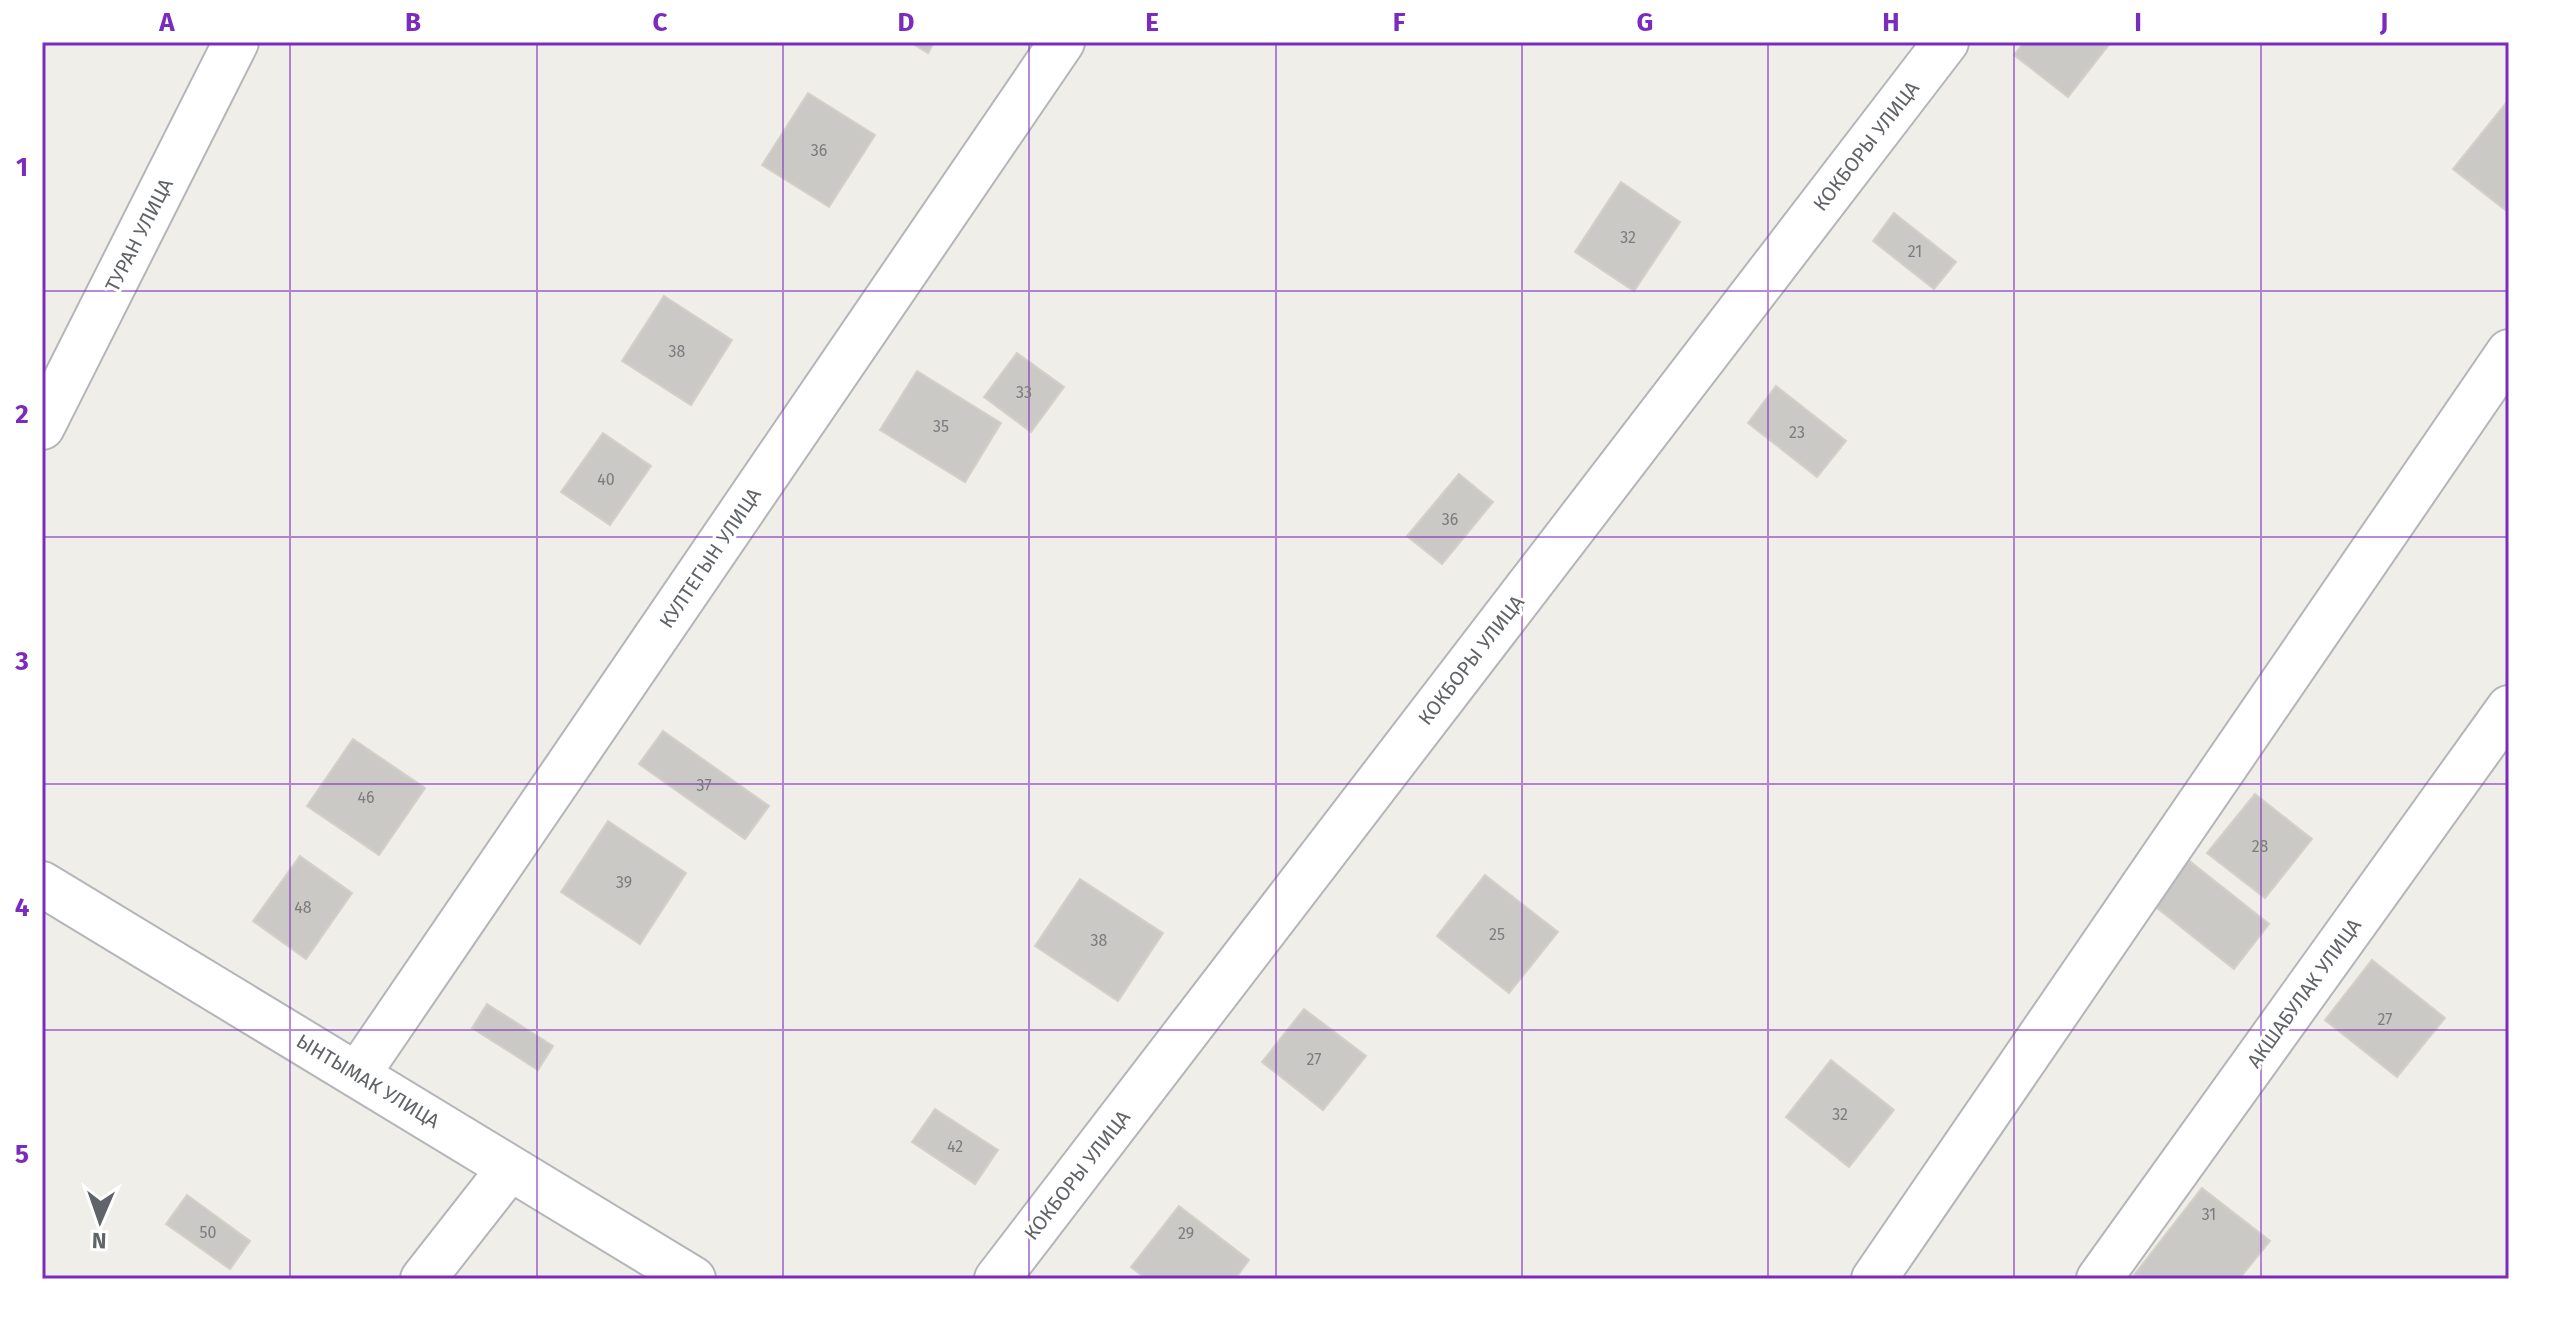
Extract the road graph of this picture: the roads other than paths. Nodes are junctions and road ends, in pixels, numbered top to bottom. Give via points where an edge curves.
1 (236, 42) edge
2 (1062, 42) edge
3 (1946, 42) edge
4 (2509, 352) edge
5 (42, 427) edge
6 (2509, 708) edge
7 (42, 884) edge
8 (357, 1075) junction
9 (510, 1168) junction
10 (676, 1275) edge
11 (423, 1279) edge
12 (997, 1279) edge
13 (1874, 1279) edge
14 (2099, 1279) edge

1 - 5 street, ТУРАН УЛИЦА
2 - 8 street, КУЛТЕГЫН УЛИЦА
3 - 12 street, КОКБОРЫ УЛИЦА
4 - 13 street
6 - 14 street, АКШАБУЛАК УЛИЦА
7 - 8 street, ЫНТЫМАК УЛИЦА
8 - 9 street, ЫНТЫМАК УЛИЦА
9 - 10 street, ЫНТЫМАК УЛИЦА
9 - 11 street

